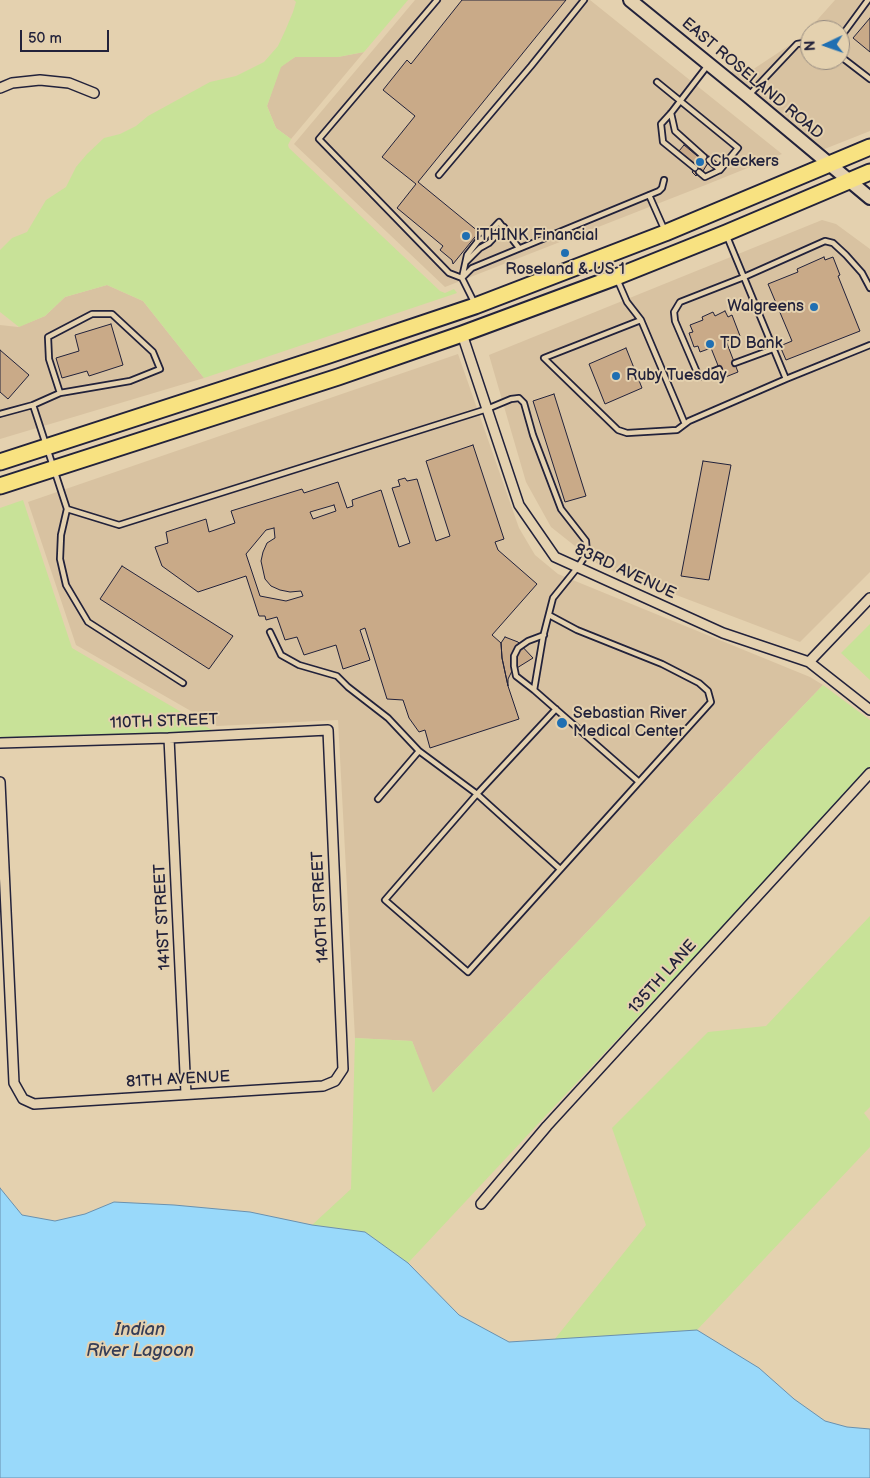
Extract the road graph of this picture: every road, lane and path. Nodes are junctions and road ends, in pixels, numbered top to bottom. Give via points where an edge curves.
1 (437, 0) edge
2 (584, 0) edge
3 (630, 0) edge
4 (868, 0) edge
5 (850, 24) edge
6 (800, 44) edge
7 (709, 64) junction
8 (850, 64) edge
9 (870, 79) edge
10 (657, 82) dead end
11 (0, 88) edge
12 (94, 92) dead end
13 (748, 96) junction
14 (681, 101) junction
15 (671, 113) junction
16 (870, 147) edge
17 (829, 165) junction
18 (720, 170) junction
19 (870, 172) edge
20 (439, 175) dead end
21 (664, 180) dead end
22 (850, 181) junction
23 (649, 195) junction
24 (870, 198) edge
25 (504, 227) junction
26 (665, 233) junction
27 (726, 233) junction
28 (518, 248) junction
29 (465, 263) junction
30 (616, 277) junction
31 (744, 277) junction
32 (462, 278) junction
33 (870, 288) edge
34 (480, 304) junction
35 (641, 320) junction
36 (462, 334) junction
37 (870, 345) edge
38 (773, 349) junction
39 (735, 363) dead end
40 (720, 369) dead end
41 (786, 379) junction
42 (60, 393) junction
43 (34, 405) junction
44 (487, 409) junction
45 (0, 414) edge
46 (685, 424) junction
47 (47, 447) junction
48 (0, 462) edge
49 (54, 469) junction
50 (0, 486) edge
51 (67, 509) junction
52 (578, 567) junction
53 (870, 598) edge
54 (549, 615) junction
55 (270, 632) dead end
56 (544, 635) junction
57 (809, 662) junction
58 (183, 683) dead end
59 (534, 690) junction
60 (556, 709) junction
61 (870, 710) edge
62 (328, 730) joint
63 (169, 738) junction
64 (0, 743) edge
65 (419, 751) junction
66 (870, 773) edge
67 (0, 782) edge
68 (639, 782) junction
69 (477, 794) junction
70 (378, 799) dead end
71 (560, 869) junction
72 (2, 873) edge
73 (335, 1081) joint
74 (186, 1094) junction
75 (481, 1204) dead end

1 - 32 lane via 319,139 449,273
2 - 20 lane
3 - 7 street, EAST ROSELAND ROAD
4 - 5 lane
6 - 13 lane
7 - 13 street, EAST ROSELAND ROAD
7 - 14 lane
8 - 9 lane
10 - 14 lane
11 - 12 street via 12,83 40,80 69,83
13 - 17 street, EAST ROSELAND ROAD
14 - 15 lane
14 - 18 lane via 738,148
15 - 18 lane via 675,131
15 - 18 lane via 661,124 662,142 705,177
16 - 17 main road
17 - 22 street, EAST ROSELAND ROAD
17 - 26 main road
19 - 22 main road
21 - 23 lane via 662,188
22 - 24 street, EAST ROSELAND ROAD
22 - 27 main road
23 - 26 lane
23 - 28 lane
25 - 28 lane
25 - 29 lane
25 - 29 lane via 499,222 478,242
26 - 34 main road
27 - 30 main road
27 - 31 lane
28 - 32 lane via 479,264
29 - 32 lane
30 - 35 lane via 627,302
30 - 36 main road
31 - 33 lane via 825,241 846,255
31 - 38 lane
31 - 40 lane via 680,302 674,312 674,321 699,377
32 - 34 lane
34 - 36 main road via 467,320
34 - 47 main road
35 - 46 lane
35 - 46 lane via 544,358 618,430 627,433 677,430
36 - 44 street, 83RD AVENUE
36 - 49 main road
37 - 41 lane
38 - 39 lane
38 - 41 lane
41 - 46 lane
42 - 42 lane via 49,359 48,337 92,314 112,314 153,352 160,369 130,380
42 - 43 lane
43 - 45 lane
43 - 47 lane
44 - 51 lane via 119,525
44 - 52 street, 83RD AVENUE via 518,505 555,557
44 - 52 lane via 511,399 520,398 524,403 561,509 586,541 587,553
47 - 48 main road
47 - 49 lane
49 - 50 main road
49 - 51 lane
51 - 58 lane via 60,559 66,585 88,622
52 - 54 lane via 553,598
52 - 57 street, 83RD AVENUE via 723,633
53 - 57 street
54 - 56 lane
54 - 68 lane via 577,630 662,664 708,691 711,702
55 - 65 lane via 281,655 299,665 337,676 388,718
56 - 59 lane
56 - 59 lane via 528,641 518,648 514,656 516,676
57 - 61 street, 83RD AVENUE
59 - 60 lane
60 - 68 lane
60 - 69 lane
62 - 63 street, 110TH STREET
62 - 73 street, 140TH STREET via 344,1069
63 - 64 street, 110TH STREET
63 - 74 street, 141ST STREET
65 - 69 lane
65 - 70 lane
66 - 75 street, 135TH LANE via 547,1126
67 - 72 street
68 - 71 lane
69 - 71 lane
69 - 71 lane via 385,900 468,972
72 - 74 street, 81TH AVENUE via 14,1083 23,1099 34,1104
73 - 74 street, 81TH AVENUE via 323,1086

